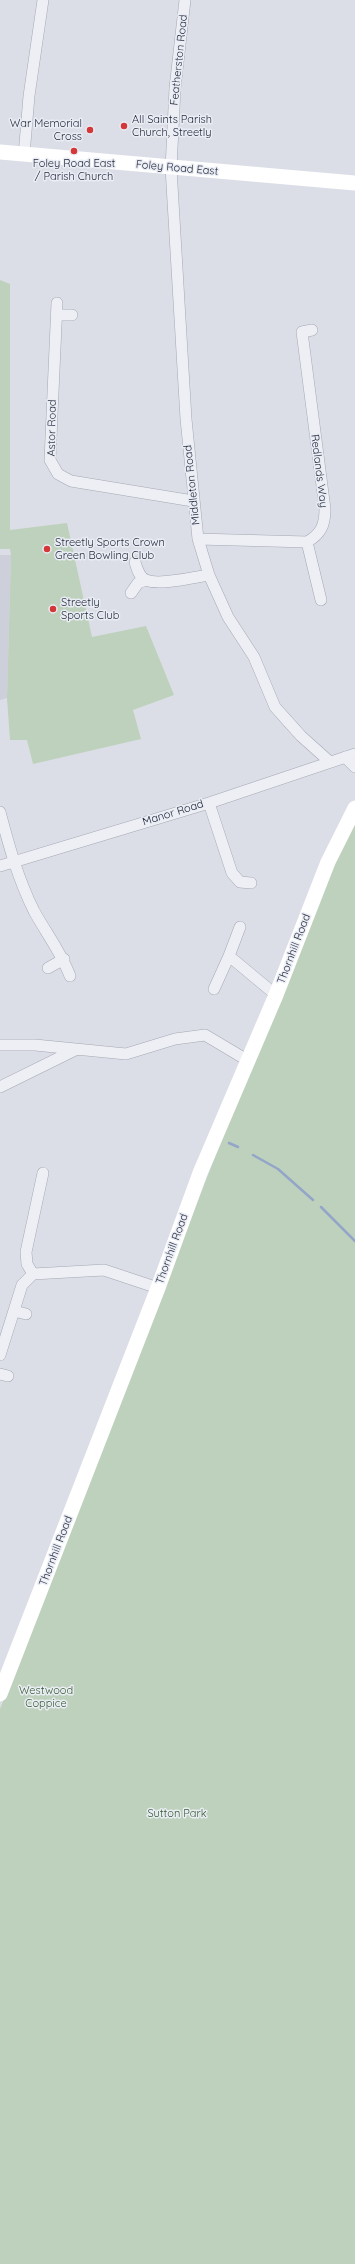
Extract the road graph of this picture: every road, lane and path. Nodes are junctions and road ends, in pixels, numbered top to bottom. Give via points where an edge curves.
1 (43, 0) edge
2 (185, 0) edge
3 (0, 152) edge
4 (24, 155) junction
5 (171, 168) junction
6 (355, 184) edge
7 (57, 303) dead end
8 (56, 315) junction
9 (72, 315) dead end
10 (302, 332) dead end
11 (193, 501) junction
12 (198, 539) junction
13 (307, 542) junction
14 (135, 562) dead end
15 (209, 575) junction
16 (146, 580) junction
17 (131, 593) dead end
18 (321, 600) dead end
19 (350, 755) edge
20 (330, 762) junction
21 (355, 767) edge
22 (209, 803) junction
23 (355, 808) edge
24 (0, 812) edge
25 (12, 862) junction
26 (0, 866) edge
27 (252, 883) dead end
28 (240, 928) dead end
29 (229, 956) junction
30 (64, 959) junction
31 (48, 968) dead end
32 (70, 976) dead end
33 (214, 989) dead end
34 (276, 995) junction
35 (0, 1045) edge
36 (75, 1050) junction
37 (247, 1060) junction
38 (0, 1087) edge
39 (43, 1173) dead end
40 (33, 1274) junction
41 (158, 1288) junction
42 (14, 1311) junction
43 (26, 1314) dead end
44 (0, 1355) edge
45 (0, 1694) edge

1 - 4 street via 29,96
2 - 5 street, Featherston Road via 175,88
3 - 4 main road, Foley Road East
4 - 5 main road, Foley Road East
5 - 6 main road, Foley Road East
5 - 11 street, Middleton Road
7 - 8 street, Astor Road
8 - 9 street
8 - 11 street, Astor Road via 50,460 58,474 71,481
10 - 13 street, Redlands Way via 325,520 316,537
11 - 12 street, Middleton Road
12 - 13 street
12 - 15 street, Middleton Road
13 - 18 street
14 - 16 street via 138,572
15 - 16 street via 163,581
15 - 20 street, Middleton Road via 228,617 254,657 275,707
16 - 17 street via 138,583
19 - 20 street, Manor Road
19 - 21 street, Manor Road
20 - 22 street, Manor Road
22 - 25 street, Manor Road
22 - 27 street via 232,873 240,882
23 - 34 main road, Thornhill Road via 328,862
24 - 25 street
25 - 26 street, Manor Road
25 - 30 street via 35,911
28 - 29 street
29 - 33 street
29 - 34 street
30 - 31 street
30 - 32 street
34 - 37 main road, Thornhill Road
35 - 36 street via 35,1044
36 - 37 street via 126,1054 175,1039 204,1035
36 - 38 street
37 - 41 main road, Thornhill Road via 200,1173
39 - 40 street via 42,1205 26,1252 27,1264
40 - 41 street via 104,1270
40 - 42 street via 22,1285
41 - 45 main road, Thornhill Road
42 - 43 street
42 - 44 street

